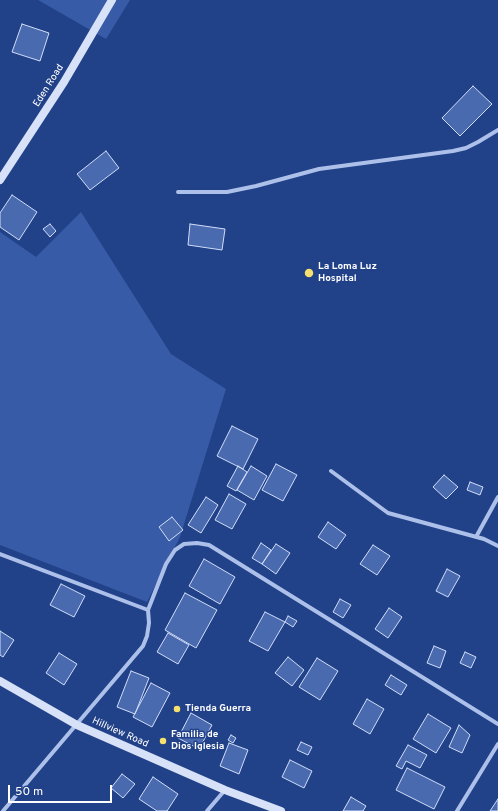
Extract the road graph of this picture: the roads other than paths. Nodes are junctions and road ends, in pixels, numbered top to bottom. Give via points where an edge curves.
1 (112, 0) edge
2 (498, 130) edge
3 (0, 180) edge
4 (178, 192) dead end
5 (331, 471) dead end
6 (498, 497) edge
7 (476, 537) junction
8 (498, 546) edge
9 (0, 554) edge
10 (148, 610) junction
11 (0, 681) edge
12 (498, 724) edge
13 (77, 725) junction
14 (498, 744) edge
15 (225, 790) junction
16 (3, 811) edge
17 (207, 811) edge
18 (281, 811) edge
19 (457, 811) edge

1 - 3 street, Eden Road via 64,82
2 - 4 street via 466,148 453,151 319,168 227,192
5 - 7 street via 388,513
6 - 7 street
7 - 8 street
9 - 10 street
10 - 12 street via 166,564 175,550 184,544 197,542 209,545
10 - 13 street via 149,623 143,646
11 - 13 street, Hillview Road
13 - 15 street, Hillview Road
13 - 16 street
14 - 19 street
15 - 17 street
15 - 18 street, Hillview Road

